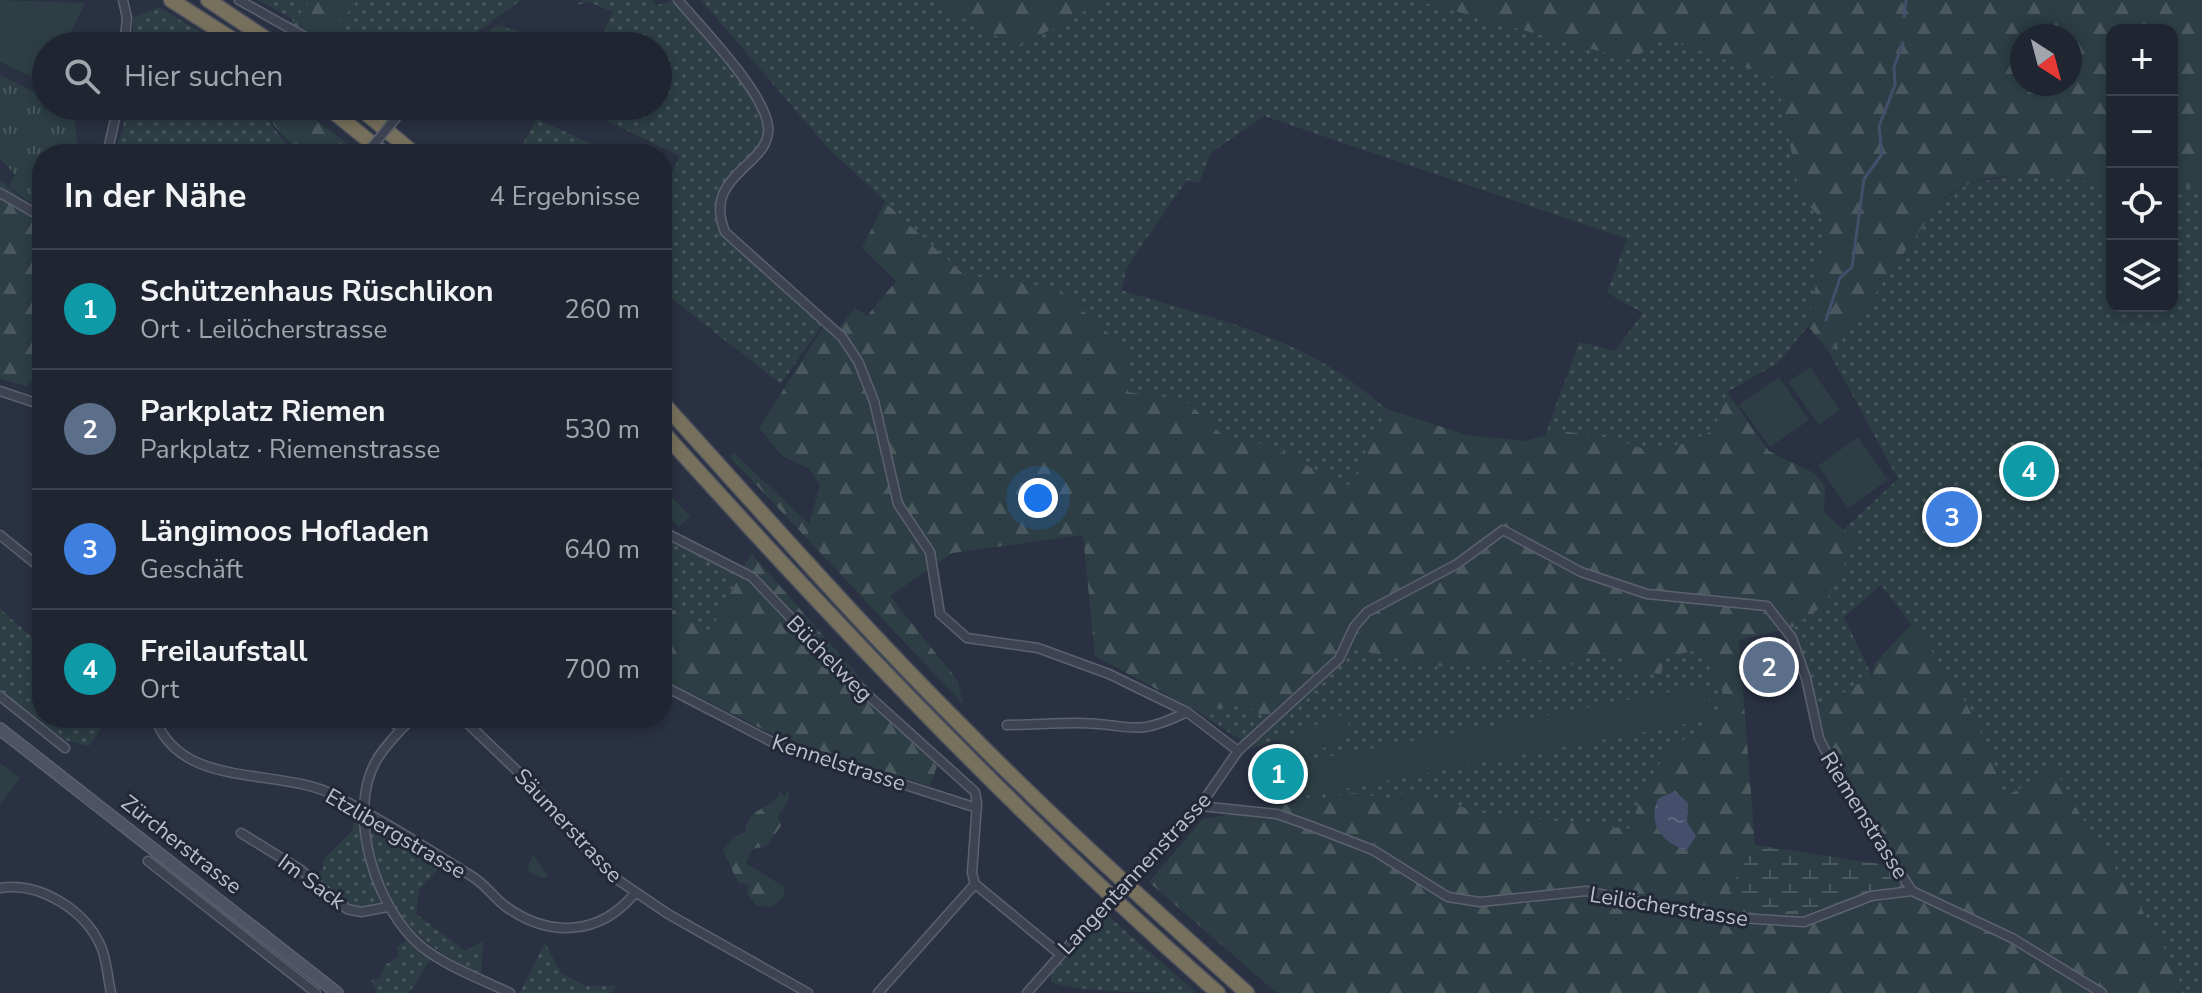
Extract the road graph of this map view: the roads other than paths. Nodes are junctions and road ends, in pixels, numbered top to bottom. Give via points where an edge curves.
1 (123, 0) edge
2 (171, 0) edge
3 (208, 0) edge
4 (239, 0) edge
5 (678, 0) edge
6 (126, 32) edge
7 (221, 32) edge
8 (256, 32) edge
9 (296, 32) edge
10 (115, 120) edge
11 (343, 120) edge
12 (374, 120) edge
13 (394, 120) edge
14 (109, 144) edge
15 (373, 144) edge
16 (374, 144) edge
17 (403, 144) edge
18 (0, 193) edge
19 (32, 211) edge
20 (0, 391) edge
21 (32, 402) edge
22 (672, 413) edge
23 (672, 442) edge
24 (0, 535) edge
25 (672, 536) edge
26 (32, 561) edge
27 (1767, 606) joint
28 (672, 691) edge
29 (0, 696) edge
30 (1187, 712) junction
31 (32, 722) edge
32 (1007, 725) dead end
33 (40, 728) edge
34 (160, 728) edge
35 (472, 728) edge
36 (0, 729) edge
37 (401, 729) edge
38 (65, 748) dead end
39 (1238, 751) junction
40 (1200, 806) junction
41 (977, 808) junction
42 (366, 814) junction
43 (241, 833) dead end
44 (148, 861) dead end
45 (975, 884) junction
46 (0, 888) edge
47 (1912, 891) junction
48 (635, 893) junction
49 (388, 907) junction
50 (1060, 954) junction
51 (1220, 969) junction
52 (111, 993) edge
53 (316, 993) edge
54 (337, 993) edge
55 (510, 993) edge
56 (808, 993) edge
57 (878, 993) edge
58 (1027, 993) edge
59 (1218, 993) edge
60 (1247, 993) edge
61 (1254, 993) edge
62 (2102, 993) edge

1 - 6 street
2 - 7 highway
3 - 8 highway
4 - 9 street
5 - 30 street via 738,72 765,112 768,127 768,139 724,191 718,216 725,232 842,337 858,361 874,401 898,504 930,552 940,614 967,638 1038,648 1109,674
10 - 14 street
11 - 15 highway
12 - 17 highway
13 - 16 street, bridge
18 - 19 street
20 - 21 street
22 - 51 highway via 958,722
23 - 59 highway via 937,729
24 - 26 street
25 - 41 street, Büchelweg via 752,577 839,669 975,792
27 - 39 street, Langentannenstrasse via 1647,594 1581,572 1503,530 1457,564 1367,612 1339,659
27 - 47 street, Riemenstrasse via 1792,638 1819,738 1840,780
28 - 41 street, Kennelstrasse via 774,743
29 - 31 street
30 - 32 street via 1137,731 1080,723
30 - 39 street
33 - 38 street
34 - 42 street, Etzlibergstrasse via 167,744 196,761 236,775 311,784
35 - 48 street, Säumerstrasse via 544,797 587,850
36 - 54 main road, Zürcherstrasse
37 - 42 street via 373,768 365,793
39 - 40 street, Langentannenstrasse
40 - 47 street, Leilöcherstrasse via 1277,814 1373,850 1448,897 1480,902 1586,891 1706,916 1804,922 1871,896
40 - 50 street, Langentannenstrasse, bridge
41 - 45 street
42 - 48 street, Etzlibergstrasse via 471,876 511,910 539,922 582,928 600,923
42 - 49 street via 369,863
43 - 49 street, Im Sack via 301,870 347,909
44 - 53 street, Zürcherstrasse
45 - 50 street
45 - 57 street
46 - 52 street via 36,888 61,901 98,942
47 - 62 street via 2012,938
48 - 56 street, Säumerstrasse
49 - 55 street via 428,951
50 - 58 street, Langentannenstrasse
51 - 60 highway
51 - 61 highway

